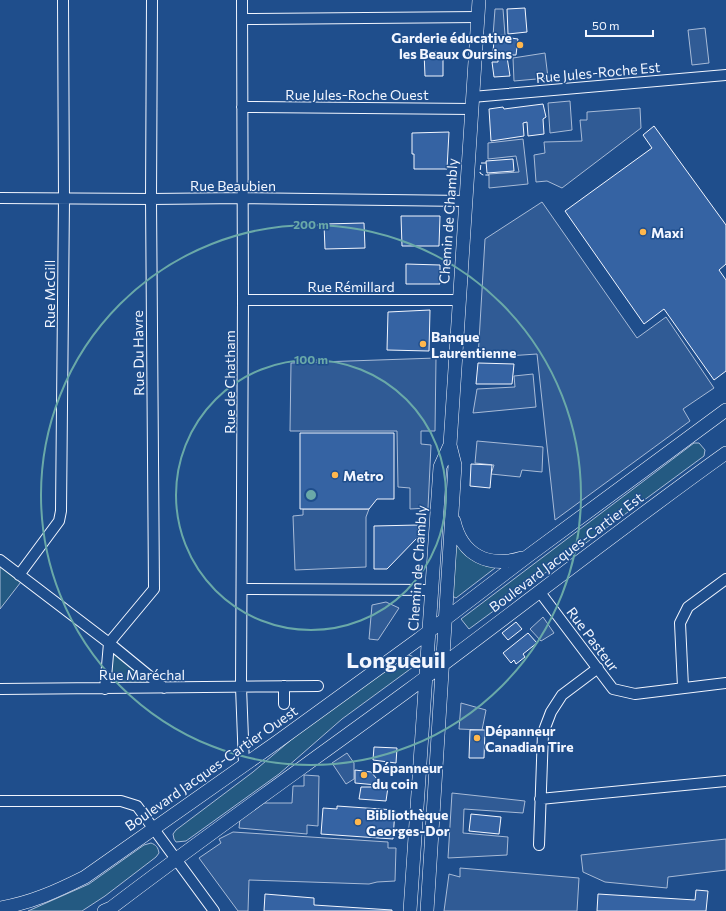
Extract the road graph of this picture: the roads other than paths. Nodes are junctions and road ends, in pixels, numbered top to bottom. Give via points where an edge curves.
1 (63, 0) edge
2 (152, 0) edge
3 (242, 0) edge
4 (479, 0) edge
5 (478, 17) junction
6 (242, 19) junction
7 (726, 75) edge
8 (472, 103) junction
9 (242, 107) junction
10 (0, 198) edge
11 (243, 198) junction
12 (64, 199) junction
13 (151, 199) junction
14 (466, 201) junction
15 (243, 300) junction
16 (459, 300) junction
17 (726, 410) edge
18 (450, 445) junction
19 (726, 453) edge
20 (452, 513) junction
21 (528, 556) junction
22 (0, 560) edge
23 (19, 574) junction
24 (726, 579) edge
25 (242, 589) junction
26 (431, 590) junction
27 (540, 591) junction
28 (446, 618) junction
29 (428, 632) junction
30 (109, 644) junction
31 (443, 665) junction
32 (598, 668) junction
33 (426, 677) junction
34 (726, 683) edge
35 (284, 686) junction
36 (318, 686) dead end
37 (241, 687) junction
38 (683, 687) junction
39 (105, 688) junction
40 (164, 688) junction
41 (0, 689) edge
42 (404, 694) junction
43 (424, 701) junction
44 (284, 704) dead end
45 (244, 764) junction
46 (726, 781) edge
47 (540, 798) junction
48 (0, 802) edge
49 (152, 828) junction
50 (539, 845) dead end
51 (175, 858) junction
52 (0, 908) edge
53 (104, 911) edge
54 (214, 911) edge
55 (410, 911) edge
56 (427, 911) edge

1 - 12 street, Rue McGill
2 - 13 street, Rue Du Havre
3 - 6 street, Rue de Chatham
4 - 5 main road, Chemin de Chambly
5 - 6 street
5 - 8 main road, Chemin de Chambly
6 - 9 street, Rue de Chatham
7 - 8 street, Rue Jules-Roche Est
8 - 9 street, Rue Jules-Roche Ouest
8 - 14 main road, Chemin de Chambly
9 - 11 street, Rue de Chatham
10 - 12 street, Rue Beaubien
11 - 13 street, Rue Beaubien
11 - 14 street, Rue Beaubien
11 - 15 street, Rue de Chatham
12 - 13 street, Rue Beaubien
12 - 23 street, Rue McGill via 61,511 59,521
13 - 30 street, Rue Du Havre via 154,589
14 - 16 main road, Chemin de Chambly
15 - 16 street, Rue Rémillard
15 - 25 street, Rue de Chatham
16 - 18 main road, Chemin de Chambly
17 - 21 main road, Boulevard Jacques-Cartier Est
18 - 20 main road, Chemin de Chambly via 455,465
18 - 26 main road, Chemin de Chambly via 440,467
19 - 27 main road, Boulevard Jacques-Cartier Est
20 - 21 main road via 457,534 465,546 477,555 492,561 514,560
20 - 28 main road, Chemin de Chambly
21 - 28 main road, Boulevard Jacques-Cartier Est
22 - 23 street
23 - 30 street
24 - 38 street via 688,607 680,623
25 - 26 street
25 - 37 street, Rue de Chatham
26 - 29 main road, Chemin de Chambly
27 - 31 main road, Boulevard Jacques-Cartier Est
27 - 32 street, Rue Pasteur
28 - 29 main road, Boulevard Jacques-Cartier Est
28 - 31 main road, Chemin de Chambly
29 - 33 main road, Chemin de Chambly
29 - 45 main road, Boulevard Jacques-Cartier Ouest
30 - 39 street
30 - 40 street
31 - 33 main road, Boulevard Jacques-Cartier Est
31 - 56 main road, Chemin de Chambly
32 - 38 street, Rue Pasteur via 612,689 635,694
32 - 47 street via 562,695 550,712 543,733
33 - 42 main road
33 - 43 main road, Chemin de Chambly
34 - 38 street, Rue Pasteur
35 - 36 street, Rue Maréchal
35 - 37 street, Rue Maréchal
35 - 44 street
37 - 40 street, Rue Maréchal
37 - 45 street, Rue de Chatham
39 - 40 street, Rue Maréchal
39 - 41 street, Rue Maréchal
42 - 43 main road via 417,695
42 - 51 main road
43 - 55 main road, Chemin de Chambly
45 - 49 main road, Boulevard Jacques-Cartier Ouest
46 - 47 street
47 - 50 street
48 - 49 street via 121,801 137,806
49 - 51 street
49 - 52 main road, Boulevard Jacques-Cartier Ouest via 85,877 53,893 18,905
51 - 53 main road
51 - 54 street

